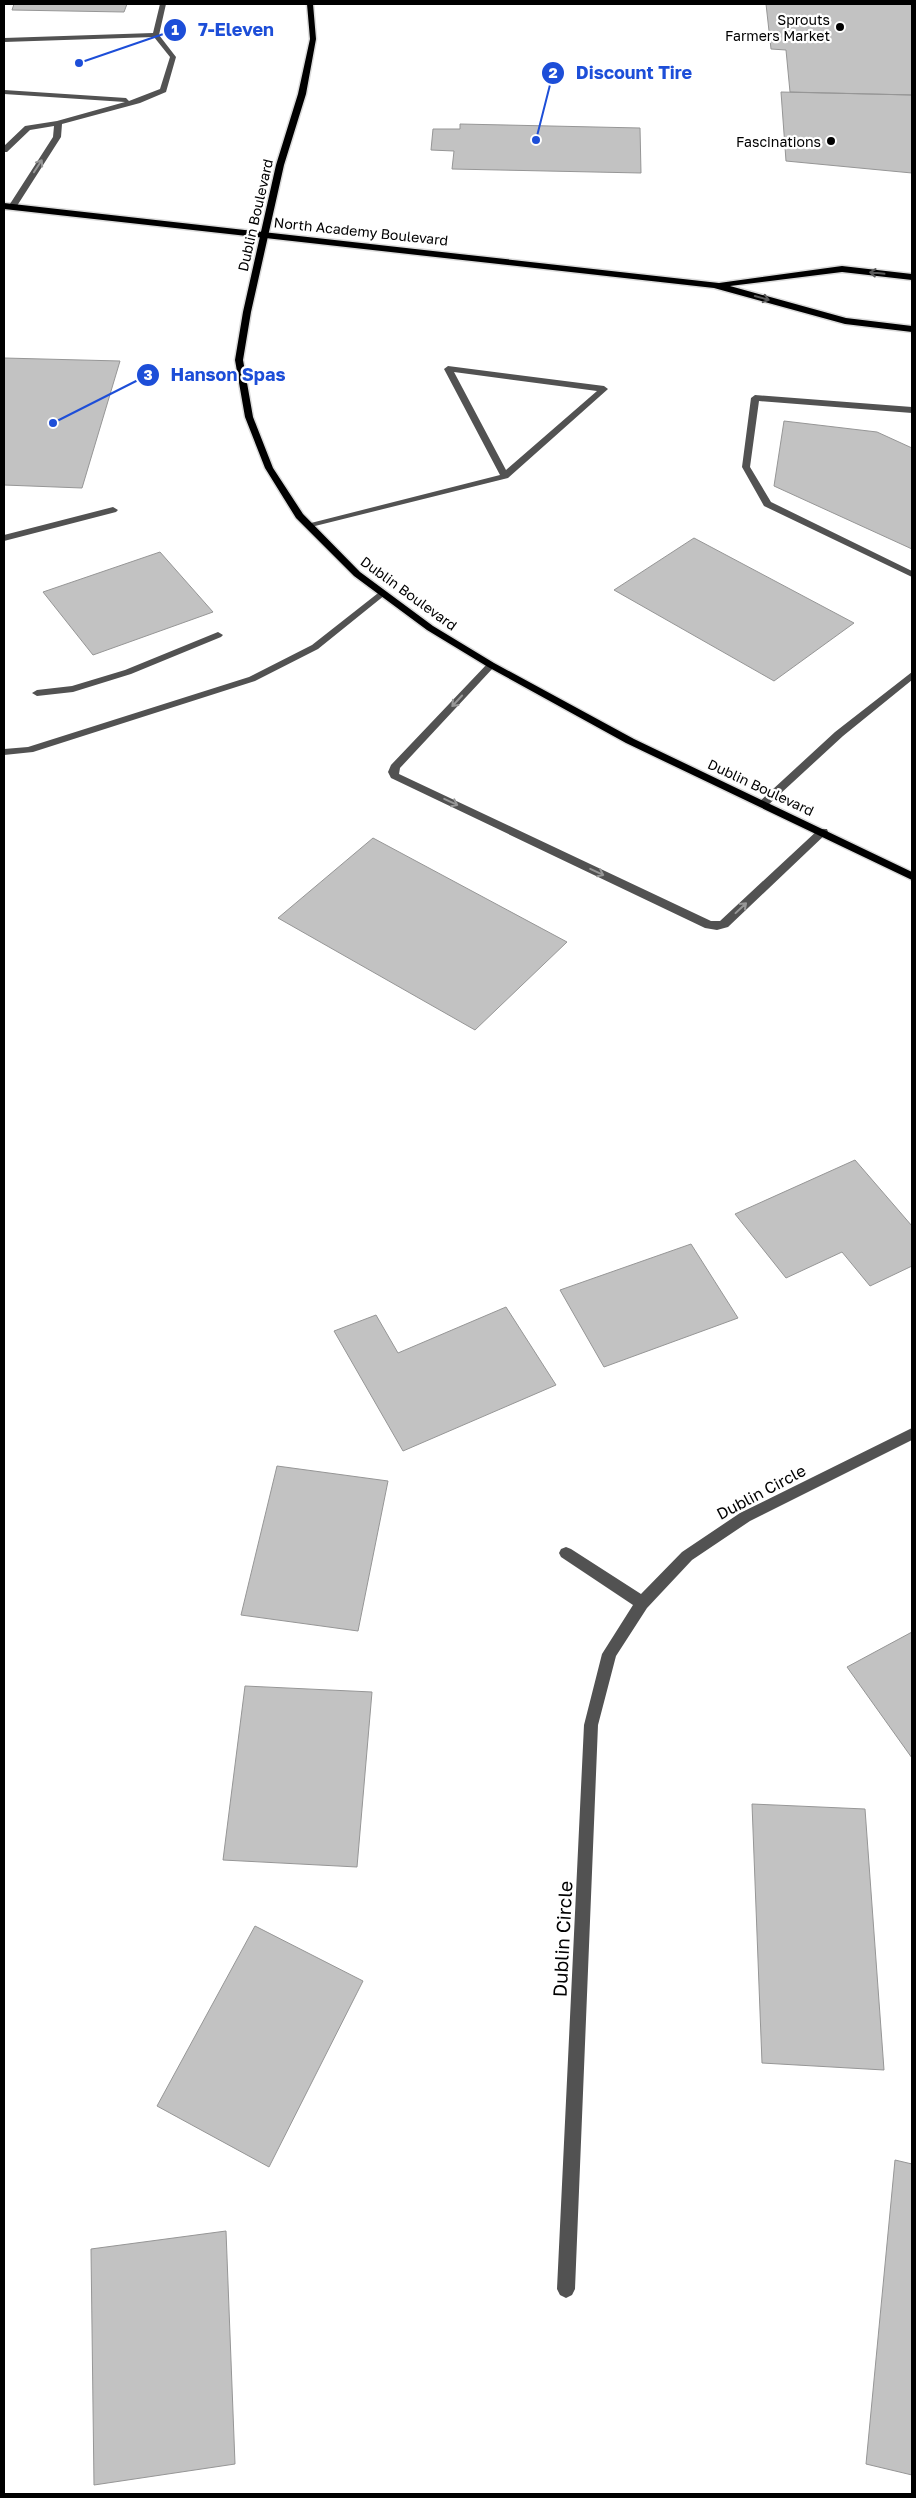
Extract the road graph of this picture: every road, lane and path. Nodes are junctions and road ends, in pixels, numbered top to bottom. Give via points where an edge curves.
1 (163, 4) edge
2 (310, 4) edge
3 (156, 36) junction
4 (4, 40) edge
5 (4, 92) edge
6 (137, 101) junction
7 (58, 123) junction
8 (4, 150) edge
9 (8, 206) edge
10 (265, 234) junction
11 (912, 277) edge
12 (715, 285) junction
13 (912, 329) edge
14 (912, 410) edge
15 (505, 476) junction
16 (113, 510) dead end
17 (310, 526) junction
18 (4, 538) edge
19 (912, 574) edge
20 (382, 594) junction
21 (218, 635) dead end
22 (490, 665) junction
23 (912, 675) edge
24 (37, 693) dead end
25 (4, 752) edge
26 (763, 804) junction
27 (823, 832) junction
28 (912, 876) edge
29 (912, 1434) edge
30 (566, 1553) dead end
31 (642, 1603) junction
32 (566, 2290) dead end

1 - 3 street
2 - 10 main road, Dublin Boulevard via 313,39
3 - 4 street
3 - 6 street via 173,57 163,90
5 - 6 street
6 - 7 street
7 - 8 street via 28,128
9 -> 7 street via 57,137
9 - 10 highway, North Academy Boulevard
10 - 12 highway, North Academy Boulevard
10 - 17 main road, Dublin Boulevard via 238,360 249,417 269,468 299,516
11 -> 12 highway, North Academy Boulevard via 842,269
12 -> 13 highway, North Academy Boulevard via 845,321
14 - 19 street via 755,398 746,467 767,504
15 - 15 street via 526,458 604,389 448,369
15 - 17 street
16 - 18 street
17 - 20 main road, Dublin Boulevard via 357,574
20 - 22 main road, Dublin Boulevard
20 - 25 street via 315,646 252,679 29,750
21 - 24 street via 128,672 73,689
22 - 26 main road, Dublin Boulevard via 630,741
22 -> 27 street via 394,766 395,776 709,925 724,924
23 - 26 street via 839,734
26 - 27 main road, Dublin Boulevard
27 - 28 main road, Dublin Boulevard
29 - 31 street, Dublin Circle via 746,1518 687,1556
30 - 31 street
31 - 32 street, Dublin Circle via 609,1654 591,1725

